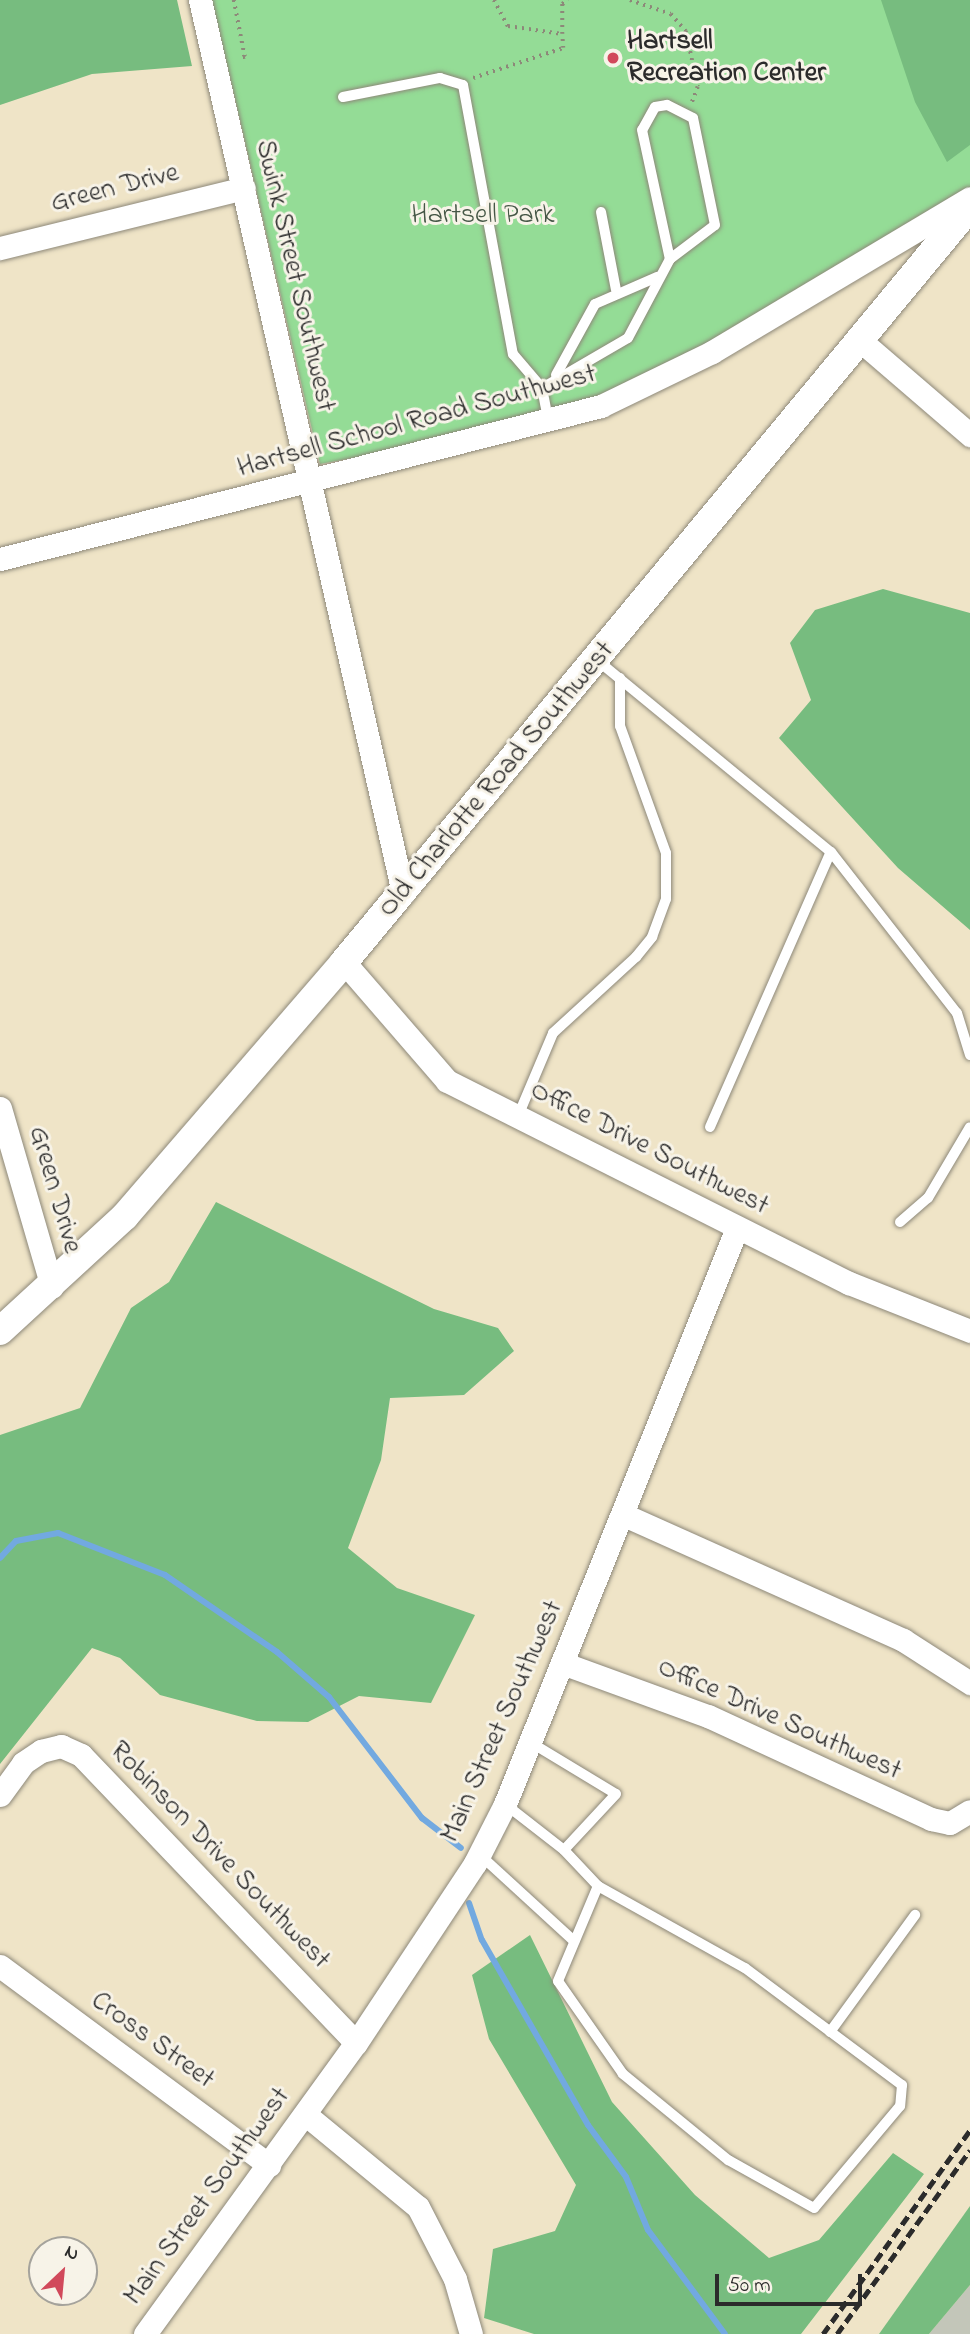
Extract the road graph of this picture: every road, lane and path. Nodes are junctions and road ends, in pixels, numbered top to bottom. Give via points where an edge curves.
1 (200, 0) edge
2 (234, 0) edge
3 (494, 0) edge
4 (568, 0) edge
5 (630, 0) edge
6 (562, 34) junction
7 (239, 59) dead end
8 (463, 85) junction
9 (343, 97) dead end
10 (688, 112) junction
11 (244, 188) junction
12 (970, 198) edge
13 (970, 207) edge
14 (601, 212) dead end
15 (0, 247) edge
16 (670, 259) junction
17 (657, 276) junction
18 (615, 290) junction
19 (862, 342) junction
20 (556, 375) junction
21 (541, 388) junction
22 (549, 422) junction
23 (970, 435) edge
24 (310, 484) junction
25 (0, 559) edge
26 (597, 660) junction
27 (621, 678) junction
28 (831, 852) junction
29 (403, 893) junction
30 (344, 961) junction
31 (970, 1055) edge
32 (0, 1108) edge
33 (518, 1116) junction
34 (710, 1127) dead end
35 (970, 1127) edge
36 (900, 1222) dead end
37 (737, 1228) junction
38 (52, 1287) junction
39 (0, 1331) edge
40 (970, 1331) edge
41 (624, 1515) junction
42 (562, 1663) junction
43 (970, 1683) edge
44 (530, 1742) junction
45 (0, 1796) edge
46 (505, 1804) junction
47 (970, 1811) edge
48 (564, 1850) junction
49 (479, 1854) junction
50 (598, 1886) junction
51 (915, 1915) dead end
52 (575, 1941) junction
53 (0, 1966) edge
54 (830, 2032) junction
55 (356, 2043) junction
56 (305, 2114) junction
57 (269, 2165) junction
58 (145, 2334) edge
59 (471, 2334) edge

1 - 11 street, Swink Street Southwest
2 - 7 path via 245,57
3 - 6 path via 508,26
4 - 6 path via 562,4
5 - 10 path via 671,14 686,31 698,87
6 - 8 path via 563,48 484,69
8 - 9 lane via 440,78
8 - 21 lane via 513,354
10 - 16 lane via 715,225
10 - 16 lane via 667,105 644,119
11 - 15 street, Green Drive
11 - 24 street, Swink Street Southwest
12 - 22 street, Hartsell School Road Southwest via 654,383
13 - 19 street, Old Charlotte Road Southwest
14 - 18 lane
16 - 17 lane
17 - 18 lane
17 - 20 lane via 628,338
18 - 20 lane via 583,320
19 - 23 street
19 - 26 street, Old Charlotte Road Southwest
20 - 21 lane
21 - 22 lane
22 - 24 street, Hartsell School Road Southwest
24 - 25 street, Hartsell School Road Southwest
24 - 29 street, Swink Street Southwest
26 - 27 lane
26 - 29 street, Old Charlotte Road Southwest
27 - 28 lane
27 - 33 lane via 620,726 666,853 666,899 652,937 636,957 553,1033
28 - 31 lane via 957,1013
28 - 34 lane
29 - 30 street, Old Charlotte Road Southwest
30 - 33 street, Office Drive Southwest via 436,1072
30 - 38 street, Old Charlotte Road Southwest via 125,1216
32 - 38 street, Green Drive
33 - 37 street, Office Drive Southwest
35 - 36 lane via 928,1198
37 - 40 street, Office Drive Southwest via 849,1283
37 - 41 street, Main Street Southwest
38 - 39 street, Old Charlotte Road Southwest
41 - 42 street, Main Street Southwest
41 - 43 street via 903,1640
42 - 44 street, Main Street Southwest
42 - 47 street, Office Drive Southwest via 708,1716 931,1819 950,1823
44 - 46 street, Main Street Southwest
44 - 48 lane via 615,1794
45 - 55 street, Robinson Drive Southwest via 23,1763 41,1751 61,1746 81,1755
46 - 48 lane
46 - 49 street, Main Street Southwest
48 - 50 lane
49 - 52 lane
49 - 55 street, Main Street Southwest
50 - 52 lane
50 - 54 lane via 745,1968
51 - 54 lane
52 - 54 lane via 558,1981 623,2074 728,2160 814,2208 900,2106 902,2085
53 - 57 street, Cross Street
55 - 56 street, Main Street Southwest
56 - 57 street, Main Street Southwest
56 - 59 street via 418,2207 455,2279
57 - 58 street, Main Street Southwest

